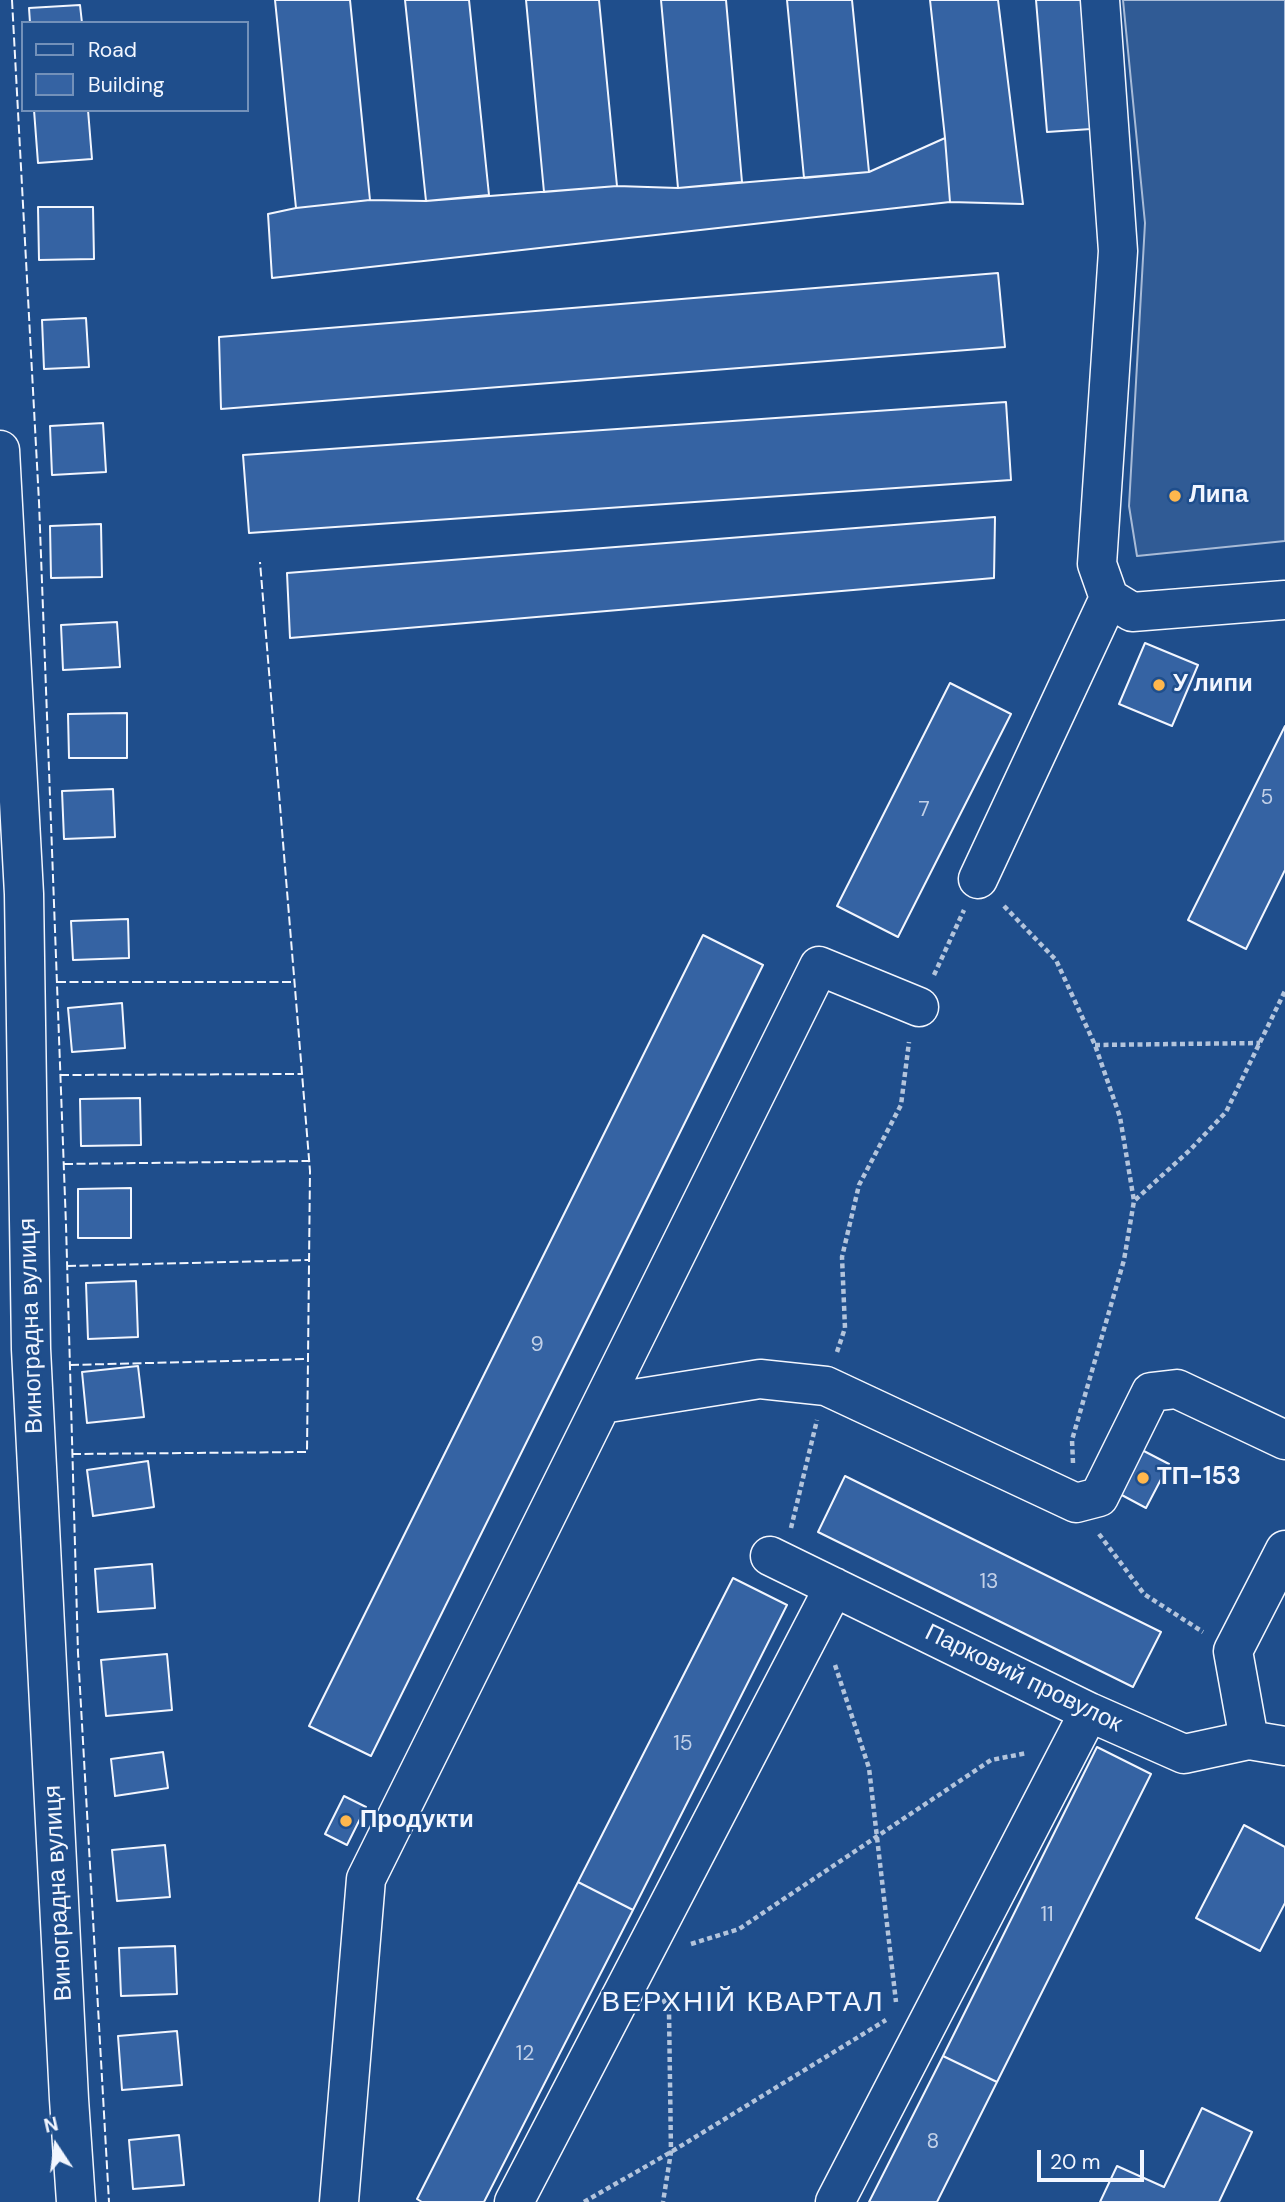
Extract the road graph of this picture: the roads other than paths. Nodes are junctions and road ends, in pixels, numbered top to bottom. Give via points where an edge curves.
1 (1100, 0) edge
2 (0, 450) edge
3 (1108, 598) junction
4 (1285, 600) edge
5 (978, 879) road end
6 (12, 899) edge
7 (919, 1007) road end
8 (602, 1404) junction
9 (1285, 1440) edge
10 (1285, 1550) edge
11 (776, 1559) road end
12 (827, 1602) junction
13 (1080, 1729) junction
14 (1267, 1743) edge
15 (76, 2202) edge
16 (339, 2202) edge
17 (514, 2202) edge
18 (835, 2202) edge

1 - 3 street via 1118,251 1097,564
2 - 6 street, Виноградна вулиця
3 - 4 street via 1132,612
3 - 5 street
6 - 15 street, Виноградна вулиця
7 - 8 street via 819,965
8 - 9 street via 760,1379 826,1387 1076,1503 1099,1497 1151,1392 1177,1389
8 - 16 street via 366,1879
10 - 14 street via 1233,1651
11 - 12 street, Парковий провулок
12 - 13 street, Парковий провулок
12 - 17 street
13 - 14 street, Парковий провулок via 1184,1754
13 - 18 street

